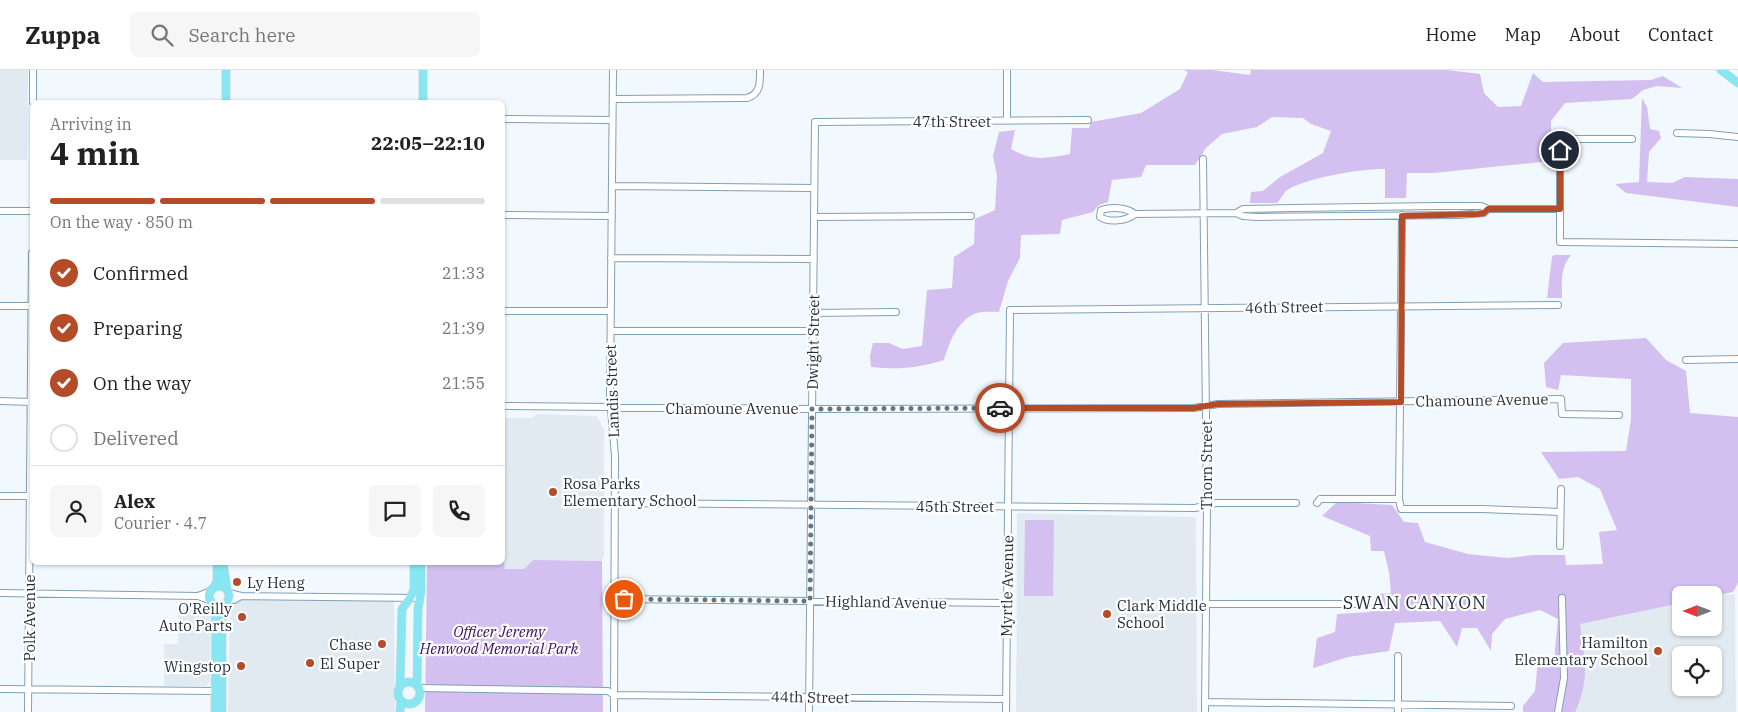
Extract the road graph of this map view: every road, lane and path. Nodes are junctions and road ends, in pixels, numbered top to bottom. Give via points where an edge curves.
1 (33, 70) edge
2 (226, 70) edge
3 (423, 70) edge
4 (613, 70) edge
5 (760, 70) edge
6 (1006, 70) edge
7 (1721, 70) edge
8 (1738, 83) edge
9 (613, 99) junction
10 (33, 100) edge
11 (226, 100) edge
12 (423, 100) edge
13 (505, 119) edge
14 (612, 120) junction
15 (1088, 120) dead end
16 (1007, 121) junction
17 (815, 122) joint
18 (1677, 133) dead end
19 (1738, 137) edge
20 (1632, 139) dead end
21 (1203, 159) dead end
22 (612, 186) junction
23 (814, 188) junction
24 (1488, 209) junction
25 (1560, 209) junction
26 (0, 211) edge
27 (30, 211) edge
28 (1204, 213) junction
29 (1236, 213) junction
30 (1135, 214) junction
31 (505, 215) edge
32 (612, 216) junction
33 (971, 216) dead end
34 (1402, 216) junction
35 (814, 217) junction
36 (1738, 244) edge
37 (611, 258) junction
38 (814, 259) junction
39 (1558, 305) dead end
40 (0, 306) edge
41 (30, 306) edge
42 (1402, 306) junction
43 (1205, 308) junction
44 (1010, 310) joint
45 (505, 311) edge
46 (611, 311) junction
47 (896, 312) dead end
48 (813, 313) junction
49 (611, 331) junction
50 (813, 331) junction
51 (1738, 359) edge
52 (1686, 360) dead end
53 (0, 401) edge
54 (30, 402) edge
55 (1401, 402) junction
56 (505, 406) edge
57 (1206, 406) junction
58 (611, 407) junction
59 (1009, 408) junction
60 (812, 409) junction
61 (1619, 414) dead end
62 (1560, 489) dead end
63 (0, 496) edge
64 (30, 496) edge
65 (1399, 499) junction
66 (614, 503) junction
67 (1296, 503) dead end
68 (1317, 503) dead end
69 (1207, 504) junction
70 (811, 505) junction
71 (1008, 506) junction
72 (1560, 512) junction
73 (30, 545) edge
74 (1560, 546) dead end
75 (217, 565) edge
76 (223, 565) edge
77 (414, 565) edge
78 (422, 565) edge
79 (212, 590) junction
80 (0, 593) edge
81 (29, 594) junction
82 (198, 596) junction
83 (227, 597) junction
84 (410, 598) junction
85 (420, 598) junction
86 (1562, 598) dead end
87 (615, 599) junction
88 (810, 601) junction
89 (212, 602) junction
90 (1007, 603) junction
91 (1206, 604) junction
92 (1366, 604) dead end
93 (1398, 656) dead end
94 (400, 686) junction
95 (418, 687) junction
96 (0, 689) edge
97 (28, 689) junction
98 (218, 691) junction
99 (614, 695) junction
100 (809, 697) junction
101 (1006, 699) junction
102 (401, 701) junction
103 (417, 701) junction
104 (1205, 702) junction
105 (1398, 704) junction
106 (1511, 706) dead end
107 (28, 712) edge
108 (215, 712) edge
109 (222, 712) edge
110 (400, 712) edge
111 (417, 712) edge
112 (614, 712) edge
113 (809, 712) edge
114 (1006, 712) edge
115 (1205, 712) edge
116 (1398, 712) edge
117 (1558, 712) edge

1 - 10 street
2 - 11 main road
3 - 12 main road
4 - 9 street, Landis Street
5 - 9 street via 759,89 747,98
6 - 16 street
7 - 8 main road
9 - 14 street, Landis Street
13 - 14 street
14 - 22 street, Landis Street
15 - 16 street, 47th Street
16 - 17 street, 47th Street
17 - 23 street, Dwight Street
18 - 19 street
20 - 25 street via 1560,139
21 - 28 street, Thorn Street
22 - 23 street
22 - 32 street, Landis Street
23 - 35 street, Dwight Street
24 - 25 street
24 - 29 street via 1481,206 1292,208 1243,209
24 - 34 street via 1478,214
25 - 36 street via 1560,242
26 - 27 street
28 - 29 street
28 - 30 street
28 - 43 street, Thorn Street
29 - 34 street via 1257,217
30 - 30 street via 1119,209 1104,209 1099,214 1103,220 1117,220
31 - 32 street
32 - 37 street, Landis Street
33 - 35 street
34 - 42 street
35 - 38 street, Dwight Street
37 - 38 street
37 - 46 street, Landis Street
38 - 48 street, Dwight Street
39 - 42 street, 46th Street
40 - 41 street
42 - 43 street, 46th Street
42 - 55 street
43 - 44 street, 46th Street
43 - 57 street, Thorn Street
44 - 59 street, Myrtle Avenue
45 - 46 street
46 - 49 street, Landis Street
47 - 48 street
48 - 50 street, Dwight Street
49 - 50 street
49 - 58 street, Landis Street
50 - 60 street, Dwight Street
51 - 52 street
53 - 54 street
55 - 57 street, Chamoune Avenue
55 - 61 street, Chamoune Avenue via 1561,399 1562,414
55 - 65 street
56 - 58 street, Chamoune Avenue
57 - 59 street, Chamoune Avenue
57 - 69 street, Thorn Street
58 - 60 street, Chamoune Avenue
58 - 66 street, Landis Street
59 - 60 street, Chamoune Avenue
59 - 71 street, Myrtle Avenue
60 - 70 street, Dwight Street
62 - 72 street
63 - 64 street
65 - 68 street via 1320,499
65 - 72 street via 1401,509
66 - 70 street, 45th Street
66 - 87 street, Landis Street
67 - 69 street, 45th Street
69 - 71 street, 45th Street via 1195,508
69 - 91 street, Thorn Street
70 - 71 street, 45th Street
70 - 88 street, Dwight Street
71 - 90 street, Myrtle Avenue
72 - 74 street
73 - 81 street, Polk Avenue
75 - 79 main road via 217,581
76 - 83 main road
77 - 84 main road via 414,590
78 - 85 main road
79 - 82 street
79 - 83 main road via 219,586
79 - 89 main road
80 - 81 street
81 - 82 street
81 - 97 street, Polk Avenue
82 - 89 street
83 - 84 street via 234,600 240,596
83 - 89 main road via 219,606
83 - 98 main road via 222,616
84 - 85 street
84 - 94 main road via 402,609
85 - 95 main road
86 - 117 street via 1564,678
87 - 88 street, Highland Avenue
87 - 99 street, Landis Street
88 - 90 street, Highland Avenue
88 - 100 street, Dwight Street
89 - 98 main road via 216,622
90 - 101 street, Myrtle Avenue
91 - 92 street
91 - 104 street, Thorn Street
93 - 105 street
94 - 95 main road via 407,682
94 - 102 main road
95 - 99 street, 44th Street via 608,690
95 - 103 main road via 420,695
96 - 97 street
97 - 98 street
97 - 107 street, Polk Avenue
98 - 108 main road
98 - 109 main road
99 - 100 street, 44th Street
99 - 112 street, Landis Street
100 - 101 street, 44th Street
100 - 113 street, Dwight Street
101 - 114 street, Myrtle Avenue
102 - 103 main road via 407,705
102 - 110 main road
103 - 111 main road
104 - 105 street
104 - 115 street, Thorn Street
105 - 106 street
105 - 116 street

